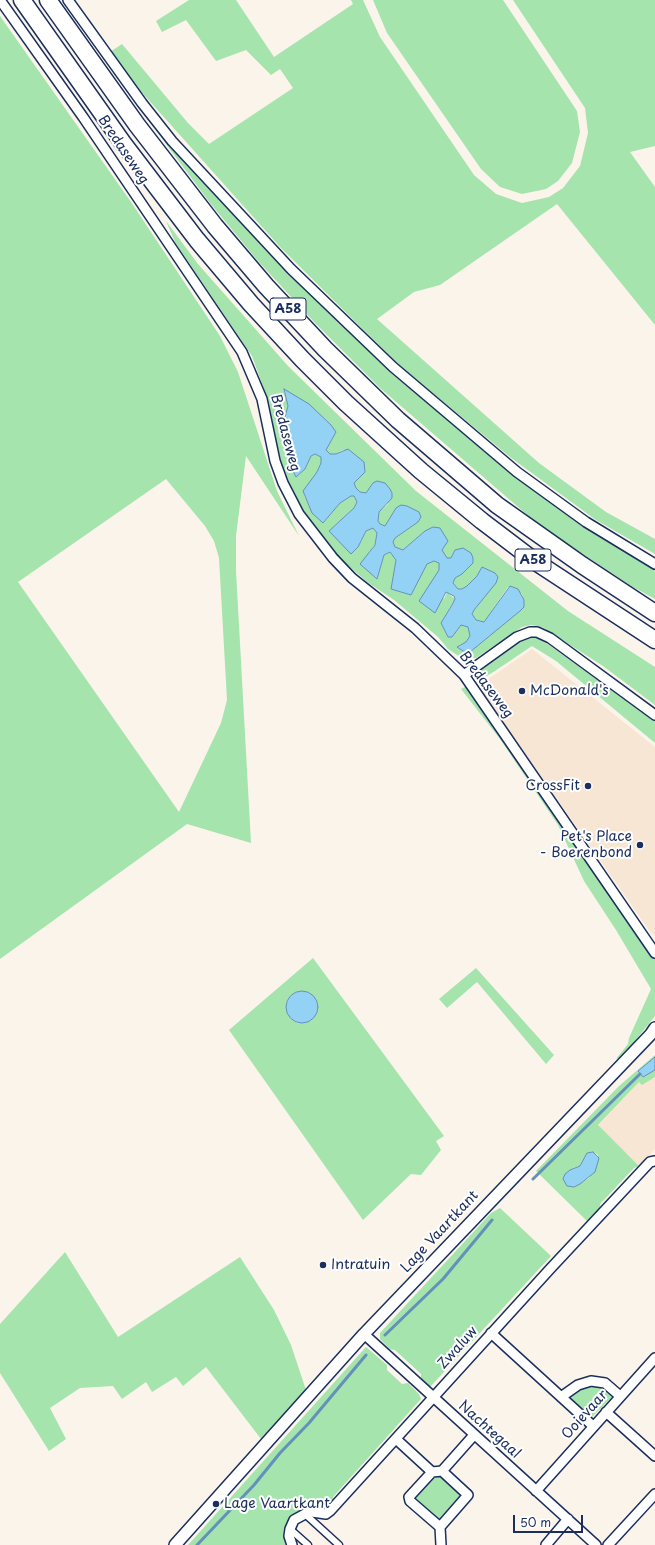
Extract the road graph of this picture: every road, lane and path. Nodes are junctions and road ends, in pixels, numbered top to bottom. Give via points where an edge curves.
1 (0, 0) edge
2 (22, 0) edge
3 (48, 0) edge
4 (68, 0) edge
5 (655, 564) edge
6 (655, 612) edge
7 (654, 639) edge
8 (464, 675) junction
9 (655, 715) edge
10 (648, 940) junction
11 (655, 947) edge
12 (655, 953) edge
13 (654, 1031) edge
14 (655, 1161) edge
15 (491, 1333) junction
16 (364, 1334) junction
17 (655, 1358) edge
18 (620, 1396) junction
19 (432, 1397) junction
20 (561, 1397) junction
21 (606, 1412) junction
22 (593, 1426) junction
23 (474, 1435) junction
24 (396, 1439) junction
25 (655, 1456) edge
26 (442, 1471) junction
27 (432, 1472) junction
28 (536, 1491) junction
29 (655, 1494) edge
30 (305, 1514) junction
31 (568, 1520) junction
32 (440, 1527) junction
33 (290, 1529) junction
34 (175, 1545) edge
35 (292, 1545) edge
36 (308, 1545) edge
37 (339, 1545) edge
38 (441, 1545) edge
39 (546, 1545) edge
40 (596, 1545) edge
41 (608, 1545) edge

1 - 8 street, Bredaseweg via 84,117 242,352 262,399 275,461 299,514 352,578 415,628
2 - 7 highway, A58 via 123,143 196,240 250,304 302,359 421,471 482,521 536,562
3 - 6 highway, A58 via 137,125 215,226 266,286 330,354 398,420 497,504 582,565
4 - 5 street via 142,103 172,140 291,269 393,367 517,472 586,522
8 - 9 street via 517,637 537,632 550,638
8 - 10 street, Bredaseweg
10 - 11 street, Bredaseweg
10 - 12 street, Bredaseweg
13 - 16 street, Lage Vaartkant
14 - 15 street, Zwaluw via 650,1162
15 - 19 street, Zwaluw
15 - 20 street
16 - 19 street, Nachtegaal
16 - 34 street, Lage Vaartkant
17 - 18 street, Ooievaar
18 - 20 street via 605,1383 591,1381 578,1385
18 - 21 street, Ooievaar
19 - 23 street, Nachtegaal
19 - 24 street, Zwaluw
20 - 22 street
21 - 22 street, Ooievaar
21 - 25 street
22 - 28 street, Ooievaar
23 - 26 street
23 - 28 street, Nachtegaal
24 - 27 street
24 - 30 street, Zwaluw via 330,1511 326,1514
26 - 27 street
26 - 32 street via 468,1495
27 - 32 street via 409,1497 410,1501
28 - 31 street, Nachtegaal
29 - 41 street
30 - 33 street via 294,1520
30 - 37 street
31 - 39 street
31 - 40 street, Nachtegaal
32 - 38 street
33 - 35 street
33 - 36 street

